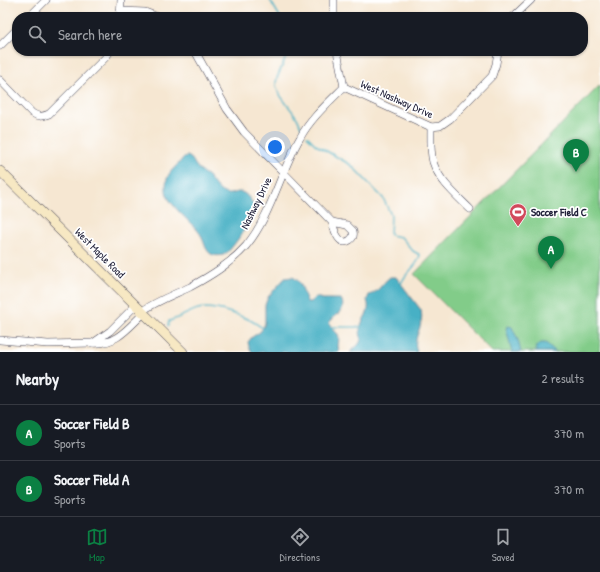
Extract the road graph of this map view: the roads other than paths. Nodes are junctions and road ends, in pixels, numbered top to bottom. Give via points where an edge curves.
1 (46, 0) edge
2 (121, 0) edge
3 (334, 0) edge
4 (531, 0) edge
5 (34, 12) edge
6 (120, 12) edge
7 (334, 12) edge
8 (518, 12) edge
9 (12, 34) edge
10 (0, 46) edge
11 (107, 56) edge
12 (198, 56) edge
13 (338, 56) edge
14 (497, 56) edge
15 (0, 80) edge
16 (344, 87) junction
17 (431, 127) junction
18 (0, 171) edge
19 (283, 172) junction
20 (470, 209) dead end
21 (332, 222) dead end
22 (140, 310) junction
23 (0, 340) edge
24 (93, 343) junction
25 (183, 352) edge

1 - 5 street
2 - 6 street
3 - 7 street
4 - 8 street
9 - 10 street
11 - 15 street via 43,117 32,113
12 - 19 street via 227,109 244,132
13 - 16 street
14 - 17 street, West Nashway Drive via 492,76 450,119 440,126
16 - 17 street, West Nashway Drive
16 - 19 street, Nashway Drive via 300,136
17 - 20 street via 433,163 445,184
18 - 22 main road, West Maple Road
19 - 21 street
19 - 22 street, Nashway Drive via 259,228 236,255 217,272
22 - 24 street
22 - 24 street via 119,336 105,344
22 - 25 main road, West Maple Road
23 - 24 street via 48,344

